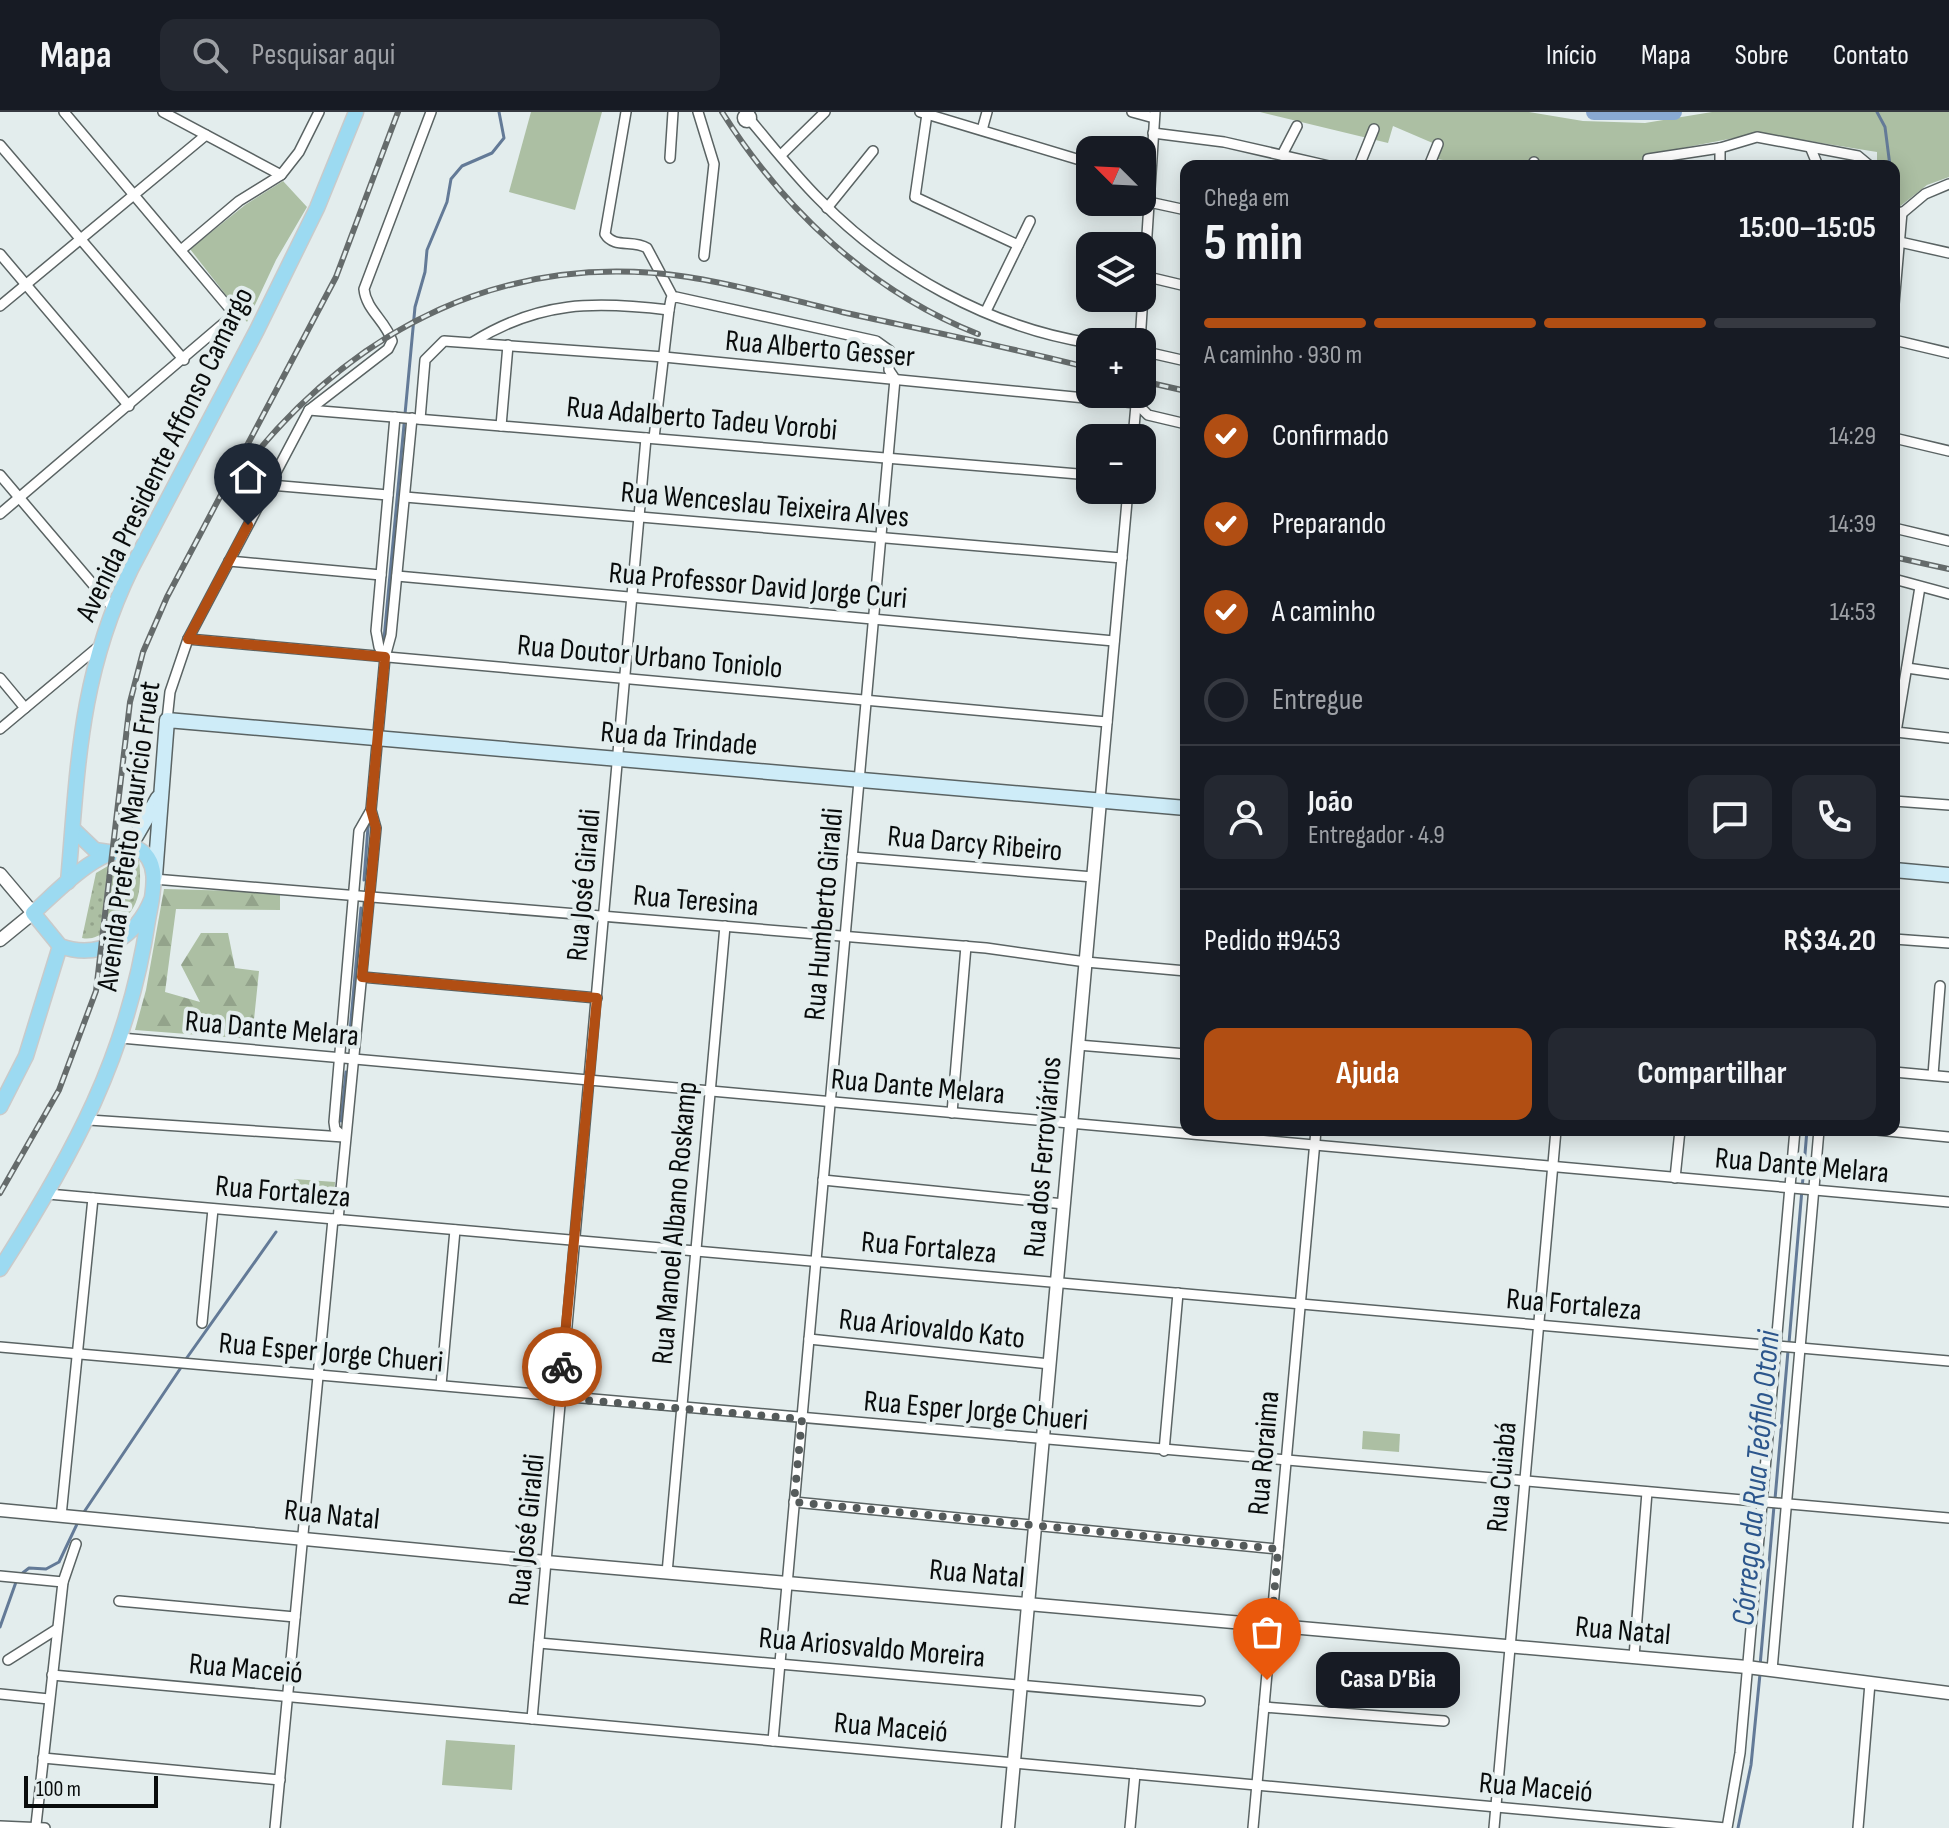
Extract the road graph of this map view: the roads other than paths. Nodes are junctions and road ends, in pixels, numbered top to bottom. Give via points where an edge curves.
1 (64, 112) edge
2 (163, 112) edge
3 (319, 112) edge
4 (356, 112) edge
5 (431, 112) edge
6 (626, 112) edge
7 (673, 112) edge
8 (698, 112) edge
9 (825, 112) edge
10 (987, 112) edge
11 (1132, 112) edge
12 (924, 113) edge
13 (1155, 115) edge
14 (744, 116) edge
15 (1297, 126) dead end
16 (1374, 129) dead end
17 (982, 130) junction
18 (1153, 133) junction
19 (206, 135) junction
20 (1153, 136) edge
21 (1438, 144) dead end
22 (0, 145) edge
23 (1720, 148) junction
24 (1811, 149) junction
25 (873, 151) dead end
26 (781, 155) junction
27 (1282, 155) junction
28 (670, 158) dead end
29 (1076, 159) edge
30 (1303, 160) edge
31 (1361, 160) edge
32 (1431, 160) edge
33 (1658, 160) edge
34 (1720, 160) edge
35 (1816, 160) edge
36 (1863, 160) edge
37 (281, 175) junction
38 (1949, 184) edge
39 (1934, 189) junction
40 (1949, 193) edge
41 (134, 195) junction
42 (1156, 204) edge
43 (827, 208) junction
44 (1180, 209) edge
45 (1902, 212) joint
46 (1030, 221) dead end
47 (80, 239) junction
48 (1900, 242) joint
49 (1018, 245) junction
50 (181, 250) junction
51 (1949, 253) edge
52 (0, 254) edge
53 (704, 256) dead end
54 (1156, 279) edge
55 (26, 285) junction
56 (1180, 285) edge
57 (673, 297) junction
58 (0, 306) edge
59 (669, 310) junction
60 (986, 311) junction
61 (1076, 340) edge
62 (1900, 341) edge
63 (473, 342) junction
64 (508, 345) junction
65 (1949, 353) edge
66 (1156, 354) edge
67 (664, 357) junction
68 (184, 360) junction
69 (1180, 360) edge
70 (895, 379) junction
71 (1076, 393) edge
72 (129, 406) junction
73 (1143, 408) edge
74 (309, 410) junction
75 (395, 417) junction
76 (416, 419) junction
77 (1180, 423) edge
78 (501, 426) junction
79 (650, 438) junction
80 (1900, 439) edge
81 (1949, 451) edge
82 (888, 458) junction
83 (1076, 474) edge
84 (0, 475) edge
85 (270, 485) junction
86 (388, 495) junction
87 (405, 497) junction
88 (20, 498) junction
89 (1127, 504) edge
90 (0, 514) edge
91 (639, 517) junction
92 (1900, 529) edge
93 (881, 538) junction
94 (1949, 541) edge
95 (1122, 558) junction
96 (229, 561) junction
97 (381, 575) junction
98 (397, 576) junction
99 (1900, 581) edge
100 (1920, 587) junction
101 (1949, 594) edge
102 (632, 597) junction
103 (113, 608) junction
104 (874, 619) junction
105 (188, 639) junction
106 (1114, 641) junction
107 (98, 647) junction
108 (385, 657) junction
109 (1907, 668) junction
110 (1949, 674) edge
111 (0, 678) edge
112 (625, 678) junction
113 (867, 700) junction
114 (25, 708) junction
115 (1900, 709) edge
116 (167, 720) junction
117 (1107, 722) junction
118 (0, 729) edge
119 (1900, 732) edge
120 (378, 738) junction
121 (1949, 738) edge
122 (618, 759) junction
123 (164, 774) junction
124 (859, 780) junction
125 (1100, 801) junction
126 (1900, 801) edge
127 (1949, 805) edge
128 (1180, 808) edge
129 (371, 810) junction
130 (73, 829) junction
131 (115, 853) junction
132 (852, 857) junction
133 (1900, 871) edge
134 (0, 874) edge
135 (1949, 875) edge
136 (1093, 877) junction
137 (154, 879) junction
138 (68, 882) junction
139 (353, 895) junction
140 (370, 897) junction
141 (152, 898) junction
142 (33, 913) junction
143 (604, 916) junction
144 (725, 926) junction
145 (845, 936) junction
146 (1900, 939) edge
147 (0, 940) edge
148 (1949, 943) edge
149 (60, 946) junction
150 (966, 946) junction
151 (1086, 962) junction
152 (1180, 970) edge
153 (362, 977) junction
154 (1940, 986) dead end
155 (597, 998) junction
156 (121, 1038) junction
157 (1078, 1045) junction
158 (1180, 1054) edge
159 (339, 1058) junction
160 (355, 1059) junction
161 (1900, 1072) edge
162 (1933, 1075) junction
163 (1949, 1077) edge
164 (590, 1080) junction
165 (710, 1091) junction
166 (830, 1102) junction
167 (0, 1107) edge
168 (952, 1113) junction
169 (89, 1120) junction
170 (1071, 1124) junction
171 (1900, 1132) edge
172 (1180, 1133) edge
173 (1210, 1136) edge
174 (1315, 1136) edge
175 (1555, 1136) edge
176 (1679, 1136) edge
177 (1794, 1136) edge
178 (1818, 1136) edge
179 (344, 1137) junction
180 (1949, 1137) edge
181 (1314, 1145) junction
182 (1552, 1167) junction
183 (1675, 1178) junction
184 (823, 1180) junction
185 (1790, 1188) junction
186 (1814, 1190) junction
187 (48, 1194) junction
188 (93, 1198) junction
189 (1949, 1202) edge
190 (1064, 1204) junction
191 (213, 1209) junction
192 (335, 1219) junction
193 (455, 1230) junction
194 (576, 1240) junction
195 (696, 1251) junction
196 (816, 1262) junction
197 (0, 1269) edge
198 (1057, 1283) junction
199 (1178, 1293) junction
200 (1300, 1304) junction
201 (202, 1323) dead end
202 (1538, 1325) junction
203 (809, 1339) junction
204 (1776, 1346) junction
205 (0, 1347) edge
206 (1800, 1348) junction
207 (77, 1353) junction
208 (1949, 1361) edge
209 (1050, 1364) junction
210 (318, 1375) junction
211 (441, 1385) junction
212 (561, 1396) junction
213 (682, 1409) junction
214 (802, 1419) junction
215 (1043, 1440) junction
216 (1164, 1451) junction
217 (1286, 1461) junction
218 (1524, 1482) junction
219 (1647, 1492) junction
220 (794, 1502) junction
221 (1762, 1502) junction
222 (1787, 1504) junction
223 (0, 1510) edge
224 (72, 1517) junction
225 (1949, 1518) edge
226 (1035, 1525) junction
227 (303, 1537) junction
228 (76, 1544) dead end
229 (1278, 1549) junction
230 (546, 1562) junction
231 (667, 1573) junction
232 (0, 1576) edge
233 (63, 1582) junction
234 (787, 1583) junction
235 (119, 1601) dead end
236 (1028, 1604) junction
237 (295, 1617) junction
238 (1271, 1625) junction
239 (57, 1629) junction
240 (539, 1643) junction
241 (1510, 1646) junction
242 (1634, 1657) junction
243 (8, 1660) dead end
244 (780, 1662) junction
245 (1747, 1667) junction
246 (1772, 1670) junction
247 (52, 1675) junction
248 (1870, 1683) junction
249 (1021, 1684) junction
250 (1949, 1693) edge
251 (0, 1694) edge
252 (288, 1696) junction
253 (49, 1699) junction
254 (1200, 1701) dead end
255 (1264, 1707) junction
256 (532, 1719) junction
257 (1444, 1721) dead end
258 (773, 1741) junction
259 (43, 1758) junction
260 (1014, 1763) junction
261 (1135, 1774) junction
262 (280, 1780) junction
263 (1257, 1785) junction
264 (1495, 1807) junction
265 (0, 1826) edge
266 (41, 1827) edge
267 (275, 1828) edge
268 (1008, 1828) edge
269 (1130, 1828) edge
270 (1253, 1828) edge
271 (1494, 1828) edge
272 (1726, 1828) edge
273 (1858, 1828) edge

1 - 41 street
2 - 19 street
3 - 37 street
4 - 103 main road, Avenida Presidente Affonso Camargo via 310,222
5 - 74 street via 364,289 365,301 392,341
6 - 57 street via 605,234 614,242 647,248
7 - 28 street
8 - 53 street via 714,164
9 - 26 street
10 - 17 street
11 - 13 street
12 - 17 street
12 - 49 street via 915,197
13 - 18 street
14 - 26 street
15 - 27 street
16 - 31 street
17 - 29 street
18 - 20 street
18 - 27 street
19 - 37 street
19 - 41 street
21 - 32 street
22 - 47 street
23 - 24 street via 1763,137
23 - 33 street
23 - 34 street
24 - 35 street
24 - 36 street
25 - 43 street
26 - 43 street
27 - 30 street
37 - 50 street via 239,201
38 - 39 street
39 - 40 street
39 - 45 street
41 - 47 street
41 - 50 street
42 - 44 street
43 - 60 street via 893,262
45 - 48 street
46 - 49 street
47 - 55 street
47 - 68 street
48 - 51 street
49 - 60 street
50 - 68 street via 231,317
52 - 55 street
54 - 56 street
55 - 58 street
55 - 72 street
57 - 59 street, Rua José Giraldi
57 - 70 street via 876,341 890,351 889,370
59 - 63 street via 570,305 515,320
59 - 67 street, Rua José Giraldi
60 - 61 street
62 - 65 street
63 - 64 street, Rua Alberto Gesser
63 - 76 street, Rua Alberto Gesser via 444,341 425,360
64 - 67 street, Rua Alberto Gesser
64 - 78 street
66 - 69 street
67 - 70 street, Rua Alberto Gesser
67 - 79 street, Rua José Giraldi
68 - 72 street
70 - 71 street, Rua Alberto Gesser
70 - 82 street, Rua Humberto Giraldi
72 - 88 street
73 - 77 street, Rua Alberto Gesser via 1148,415
74 - 75 street, Rua Adalberto Tadeu Vorobi
74 - 85 street, Avenida Prefeito Maurício Fruet
75 - 76 street, Rua Adalberto Tadeu Vorobi
75 - 86 street
76 - 78 street, Rua Adalberto Tadeu Vorobi
76 - 87 street
78 - 79 street, Rua Adalberto Tadeu Vorobi
79 - 82 street, Rua Adalberto Tadeu Vorobi
79 - 91 street, Rua José Giraldi
80 - 81 street
82 - 83 street, Rua Adalberto Tadeu Vorobi
82 - 93 street, Rua Humberto Giraldi
84 - 88 street
85 - 86 street
85 - 96 street, Avenida Prefeito Maurício Fruet
86 - 97 street
87 - 91 street, Rua Wenceslau Teixeira Alves
87 - 98 street
88 - 90 street
88 - 103 street
89 - 95 street, Rua dos Ferroviários
91 - 93 street, Rua Wenceslau Teixeira Alves
91 - 102 street, Rua José Giraldi
92 - 94 street
93 - 95 street, Rua Wenceslau Teixeira Alves
93 - 104 street, Rua Humberto Giraldi
95 - 106 street, Rua dos Ferroviários
96 - 97 street
96 - 105 street, Avenida Prefeito Maurício Fruet
97 - 108 street via 376,640
98 - 102 street, Rua Professor David Jorge Curi
98 - 108 street
99 - 100 street
100 - 101 street
100 - 109 street
102 - 104 street, Rua Professor David Jorge Curi
102 - 112 street, Rua José Giraldi
103 - 107 main road, Avenida Presidente Affonso Camargo
104 - 106 street, Rua Professor David Jorge Curi
104 - 113 street, Rua Humberto Giraldi
105 - 108 street, Rua Doutor Urbano Toniolo
105 - 116 street, Avenida Prefeito Maurício Fruet via 170,692
106 - 117 street, Rua dos Ferroviários
107 - 114 street
107 - 130 main road, Avenida Presidente Affonso Camargo via 85,703
108 - 112 street, Rua Doutor Urbano Toniolo
108 - 120 street
109 - 110 street
109 - 115 street
111 - 114 street
112 - 113 street, Rua Doutor Urbano Toniolo
112 - 122 street, Rua José Giraldi
113 - 117 street, Rua Doutor Urbano Toniolo
113 - 124 street, Rua Humberto Giraldi
114 - 118 street
116 - 120 main road, Rua da Trindade
116 - 123 main road, Avenida Prefeito Maurício Fruet
117 - 125 street, Rua dos Ferroviários
119 - 121 street
120 - 122 main road, Rua da Trindade
120 - 129 street
122 - 124 main road, Rua da Trindade
122 - 143 street, Rua José Giraldi
123 - 131 main road via 145,824
123 - 137 main road, Avenida Prefeito Maurício Fruet
124 - 125 main road, Rua da Trindade
124 - 132 street, Rua Humberto Giraldi
125 - 128 main road, Rua da Trindade
125 - 136 street, Rua dos Ferroviários
126 - 127 street
129 - 139 street via 359,831
129 - 140 street via 376,828
130 - 131 main road via 95,850
130 - 138 main road, Avenida Presidente Affonso Camargo
131 - 137 main road via 142,851
131 - 138 main road
132 - 136 street, Rua Darcy Ribeiro
132 - 145 street, Rua Humberto Giraldi
133 - 135 main road
134 - 142 street
136 - 151 street, Rua dos Ferroviários
137 - 139 street, Rua Teresina
137 - 141 main road, Avenida Prefeito Maurício Fruet
138 - 142 main road
139 - 140 street, Rua Teresina
139 - 159 street
140 - 143 street, Rua Teresina
140 - 153 street
141 - 149 main road via 137,927 115,941 91,951
141 - 156 main road, Avenida Prefeito Maurício Fruet via 142,963
142 - 147 street
142 - 149 main road
143 - 144 street, Rua Teresina
143 - 155 street, Rua José Giraldi
144 - 145 street, Rua Teresina
144 - 165 street, Rua Manoel Albano Roskamp
145 - 150 street, Rua Teresina
145 - 166 street, Rua Humberto Giraldi
146 - 148 street
149 - 167 main road via 26,1056
150 - 151 street, Rua Teresina
150 - 168 street
151 - 152 street, Rua Teresina
151 - 157 street, Rua dos Ferroviários
153 - 155 street
153 - 160 street
154 - 162 street
155 - 164 street, Rua José Giraldi
156 - 159 street, Rua Dante Melara
156 - 169 main road, Avenida Prefeito Maurício Fruet
157 - 158 street
157 - 170 street, Rua dos Ferroviários
159 - 160 street, Rua Dante Melara
159 - 179 street via 334,1122
160 - 164 street, Rua Dante Melara
160 - 179 street
161 - 162 street
162 - 163 street
164 - 165 street, Rua Dante Melara
164 - 194 street, Rua José Giraldi
165 - 166 street, Rua Dante Melara
165 - 195 street, Rua Manoel Albano Roskamp
166 - 168 street, Rua Dante Melara
166 - 184 street, Rua Humberto Giraldi
168 - 170 street, Rua Dante Melara
169 - 179 street
169 - 187 main road, Avenida Prefeito Maurício Fruet
170 - 172 street, Rua Dante Melara
170 - 190 street, Rua dos Ferroviários
171 - 180 street
173 - 181 street, Rua Dante Melara
174 - 181 street, Rua Roraima
175 - 182 street, Rua Cuiabá
176 - 183 street
177 - 185 street
178 - 186 street
179 - 192 street
181 - 182 street, Rua Dante Melara
181 - 200 street, Rua Roraima
182 - 183 street, Rua Dante Melara
182 - 202 street, Rua Cuiabá
183 - 185 street, Rua Dante Melara
184 - 190 street
184 - 196 street, Rua Humberto Giraldi
185 - 186 street, Rua Dante Melara
185 - 204 street
186 - 189 street, Rua Dante Melara
186 - 206 street
187 - 188 street, Rua Fortaleza
187 - 197 main road, Avenida Prefeito Maurício Fruet
188 - 191 street, Rua Fortaleza
188 - 207 street
190 - 198 street, Rua dos Ferroviários
191 - 192 street, Rua Fortaleza
191 - 201 street
192 - 193 street, Rua Fortaleza
192 - 210 street
193 - 194 street, Rua Fortaleza
193 - 211 street
194 - 195 street, Rua Fortaleza
194 - 212 street, Rua José Giraldi
195 - 196 street, Rua Fortaleza
195 - 213 street, Rua Manoel Albano Roskamp
196 - 198 street, Rua Fortaleza
196 - 203 street, Rua Humberto Giraldi
198 - 199 street, Rua Fortaleza
198 - 209 street, Rua dos Ferroviários
199 - 200 street, Rua Fortaleza
199 - 216 street
200 - 202 street, Rua Fortaleza
200 - 217 street, Rua Roraima
202 - 204 street, Rua Fortaleza
202 - 218 street, Rua Cuiabá
203 - 209 street, Rua Ariovaldo Kato
203 - 214 street, Rua Humberto Giraldi
204 - 206 street, Rua Fortaleza
204 - 221 street
205 - 207 street, Rua Esper Jorge Chueri
206 - 208 street, Rua Fortaleza
206 - 222 street
207 - 210 street, Rua Esper Jorge Chueri
207 - 224 street
209 - 215 street, Rua dos Ferroviários
210 - 211 street, Rua Esper Jorge Chueri
210 - 227 street
211 - 212 street, Rua Esper Jorge Chueri
212 - 213 street, Rua Esper Jorge Chueri
212 - 230 street, Rua José Giraldi
213 - 214 street, Rua Esper Jorge Chueri
213 - 231 street, Rua Manoel Albano Roskamp
214 - 215 street, Rua Esper Jorge Chueri
214 - 220 street, Rua Humberto Giraldi
215 - 216 street, Rua Esper Jorge Chueri
215 - 226 street, Rua dos Ferroviários
216 - 217 street, Rua Esper Jorge Chueri
217 - 218 street, Rua Esper Jorge Chueri
217 - 229 street, Rua Roraima
218 - 219 street, Rua Esper Jorge Chueri
218 - 241 street, Rua Cuiabá
219 - 221 street, Rua Esper Jorge Chueri
219 - 242 street
220 - 226 street
220 - 234 street, Rua Humberto Giraldi
221 - 222 street, Rua Esper Jorge Chueri
221 - 245 street
222 - 225 street, Rua Esper Jorge Chueri
222 - 246 street
223 - 224 street, Rua Natal
224 - 227 street, Rua Natal
226 - 229 street
226 - 236 street, Rua dos Ferroviários
227 - 230 street, Rua Natal
227 - 237 street
228 - 233 street
229 - 238 street, Rua Roraima
230 - 231 street, Rua Natal
230 - 240 street, Rua José Giraldi
231 - 234 street, Rua Natal
232 - 233 street
233 - 239 street
234 - 236 street, Rua Natal
234 - 244 street, Rua Humberto Giraldi
235 - 237 street
236 - 238 street, Rua Natal
236 - 249 street, Rua dos Ferroviários
237 - 252 street
238 - 241 street, Rua Natal
238 - 255 street, Rua Roraima
239 - 243 street
239 - 247 street
240 - 244 street, Rua Ariosvaldo Moreira
240 - 256 street, Rua José Giraldi
241 - 242 street, Rua Natal
241 - 264 street, Rua Cuiabá
242 - 245 street, Rua Natal
244 - 249 street, Rua Ariosvaldo Moreira
244 - 258 street, Rua Humberto Giraldi
245 - 246 street, Rua Natal
245 - 272 street via 1737,1781
246 - 248 street, Rua Natal
247 - 252 street, Rua Maceió
247 - 253 street
248 - 250 street, Rua Natal
248 - 273 street
249 - 254 street, Rua Ariosvaldo Moreira
249 - 260 street, Rua dos Ferroviários
251 - 253 street
252 - 256 street, Rua Maceió
252 - 262 street
253 - 259 street
255 - 257 street
255 - 263 street, Rua Roraima
256 - 258 street, Rua Maceió
258 - 260 street, Rua Maceió
259 - 262 street
259 - 266 street
260 - 261 street, Rua Maceió
260 - 268 street, Rua dos Ferroviários
261 - 263 street, Rua Maceió
261 - 269 street
262 - 267 street
263 - 264 street, Rua Maceió
263 - 270 street, Rua Roraima
264 - 271 street, Rua Cuiabá
264 - 272 street, Rua Maceió
265 - 266 street

